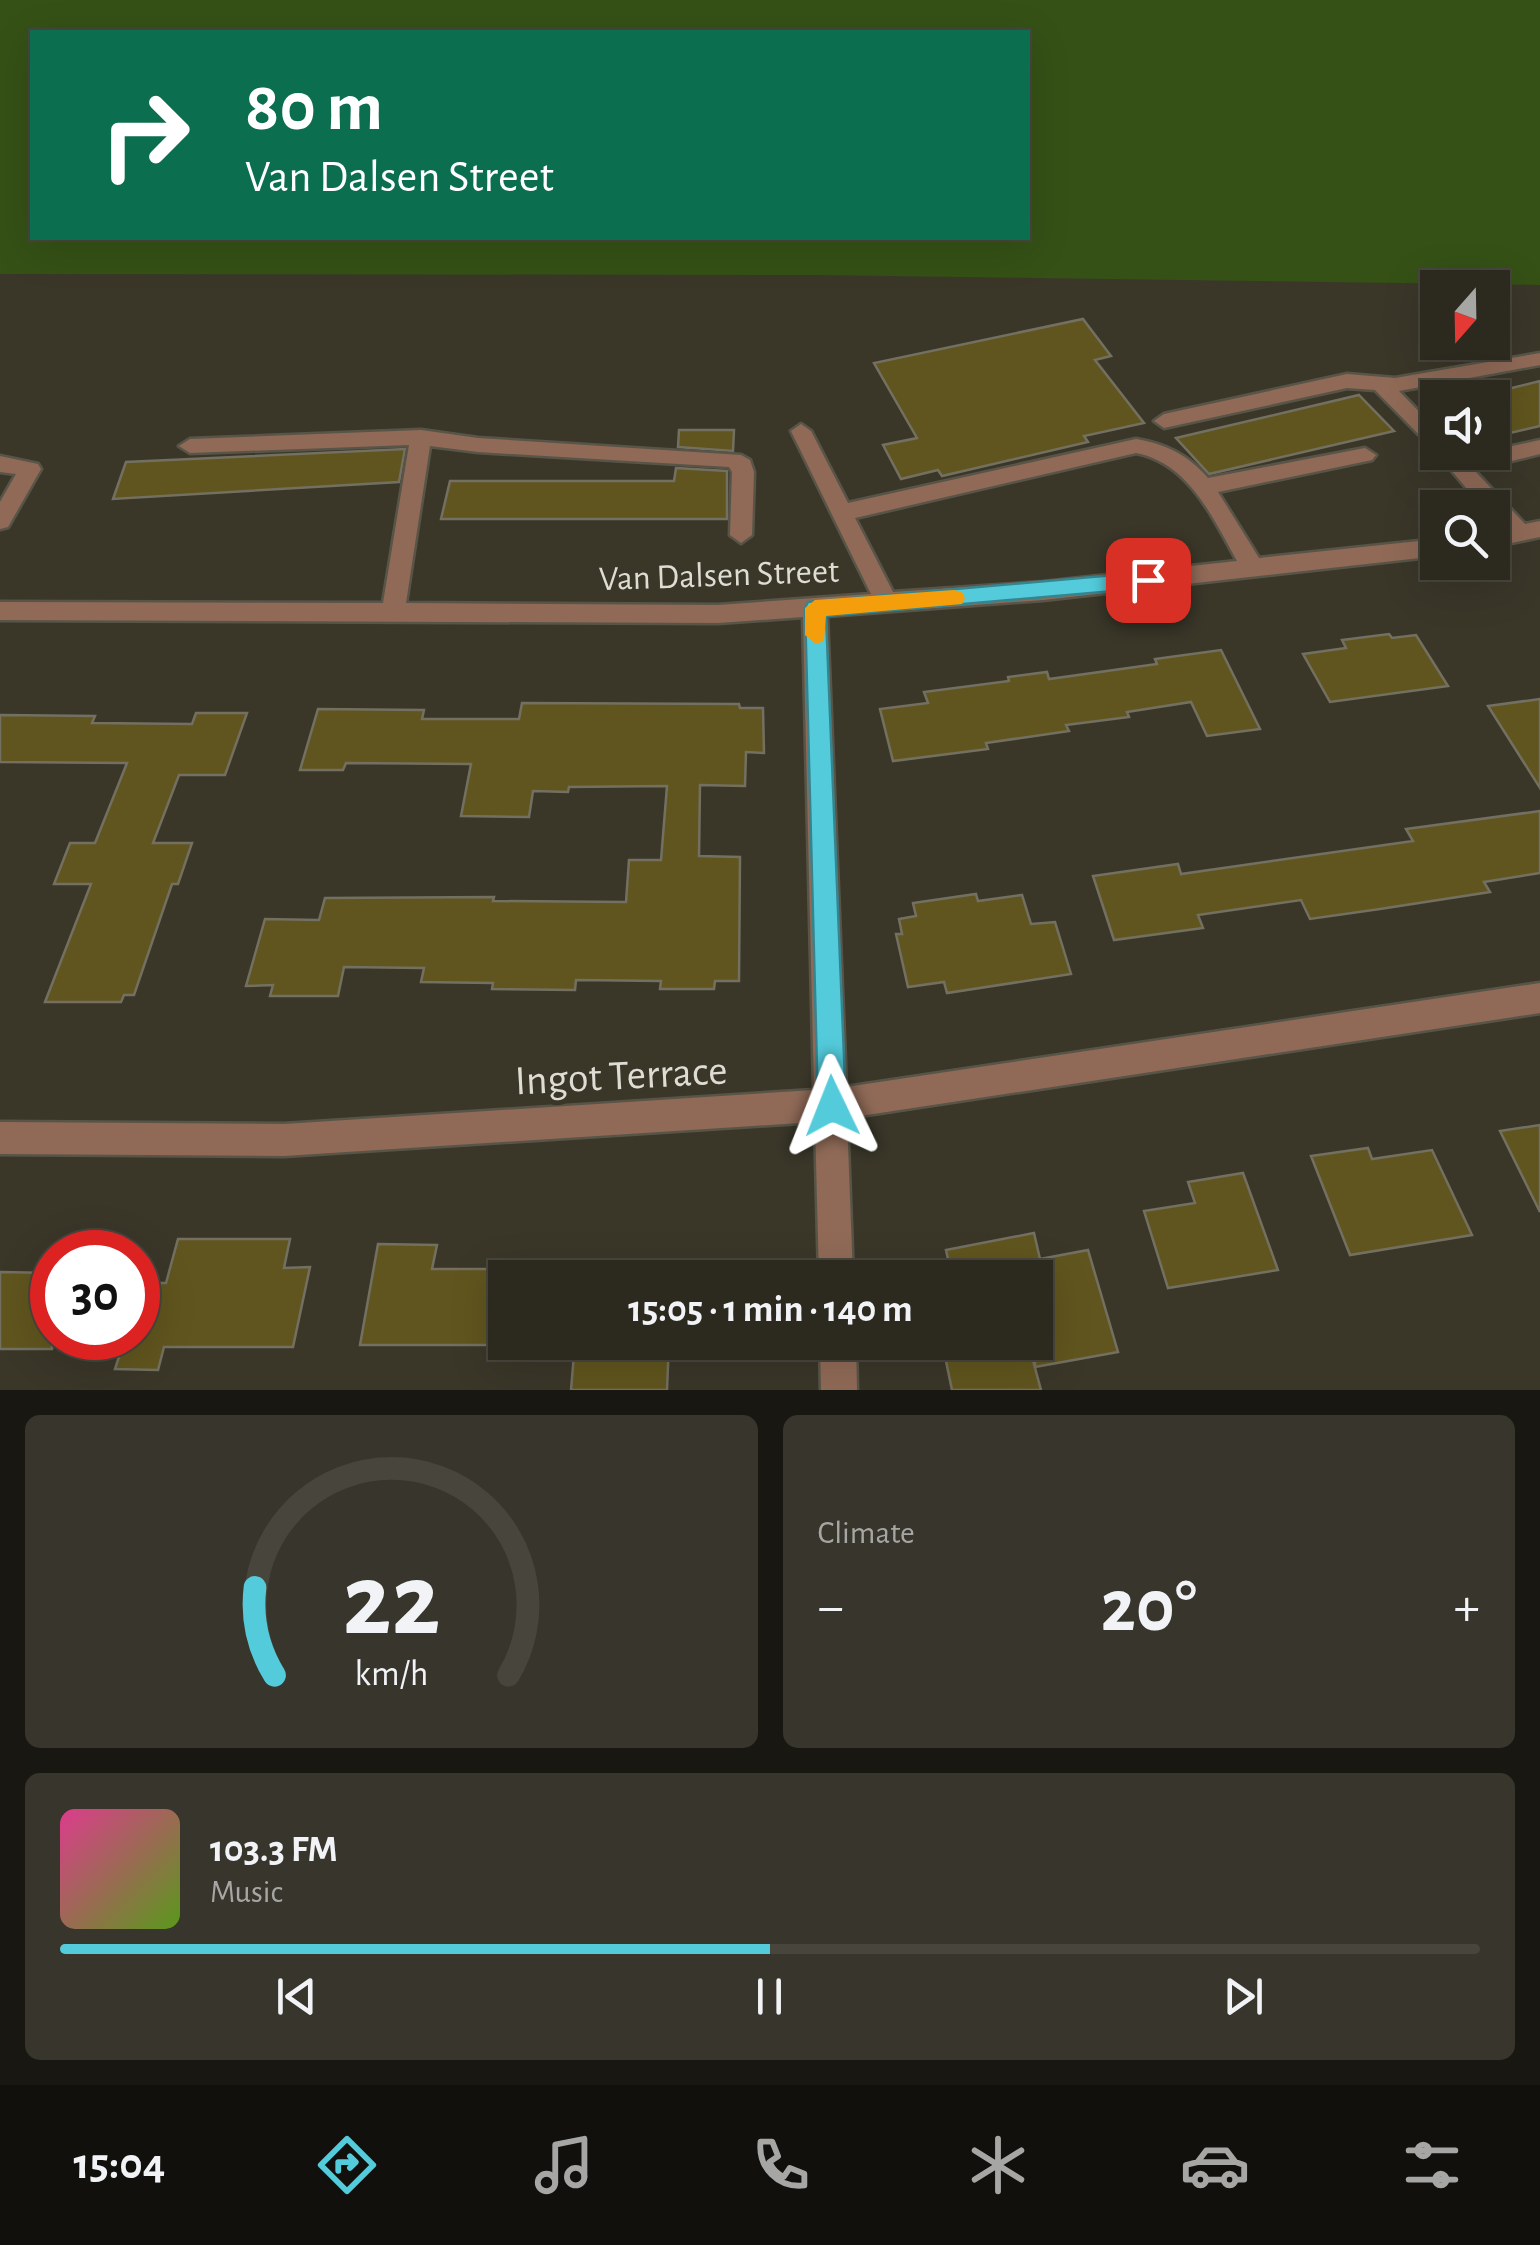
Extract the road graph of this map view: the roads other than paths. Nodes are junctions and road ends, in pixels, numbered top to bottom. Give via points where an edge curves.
1 (1540, 359) edge
2 (1380, 384) junction
3 (1164, 420) dead end
4 (1420, 425) edge
5 (801, 431) dead end
6 (421, 436) junction
7 (190, 446) dead end
8 (1540, 446) edge
9 (1510, 450) edge
10 (1365, 455) dead end
11 (0, 464) edge
12 (1463, 470) edge
13 (1203, 487) junction
14 (841, 513) junction
15 (0, 521) edge
16 (1530, 532) edge
17 (741, 535) dead end
18 (1420, 549) edge
19 (1253, 568) junction
20 (888, 603) junction
21 (815, 608) junction
22 (0, 611) edge
23 (393, 612) junction
24 (1540, 998) edge
25 (832, 1106) junction
26 (0, 1138) edge
27 (836, 1260) edge
28 (838, 1360) edge
29 (839, 1390) edge

1 - 2 street
2 - 3 street via 1347,381
2 - 4 street
5 - 14 street
6 - 7 street
6 - 17 street via 733,460 743,472
6 - 23 street
8 - 9 street
10 - 13 street
11 - 15 street via 30,469
12 - 16 street
13 - 14 street via 1168,454 1136,446
13 - 19 street
14 - 20 street
18 - 19 street, Van Dalsen Street
19 - 20 street, Van Dalsen Street
20 - 21 street, Van Dalsen Street
21 - 23 street, Van Dalsen Street via 718,614
21 - 25 street
22 - 23 street, Van Dalsen Street
24 - 25 street, Ingot Terrace
25 - 26 street, Ingot Terrace via 284,1140
25 - 27 street
28 - 29 street

